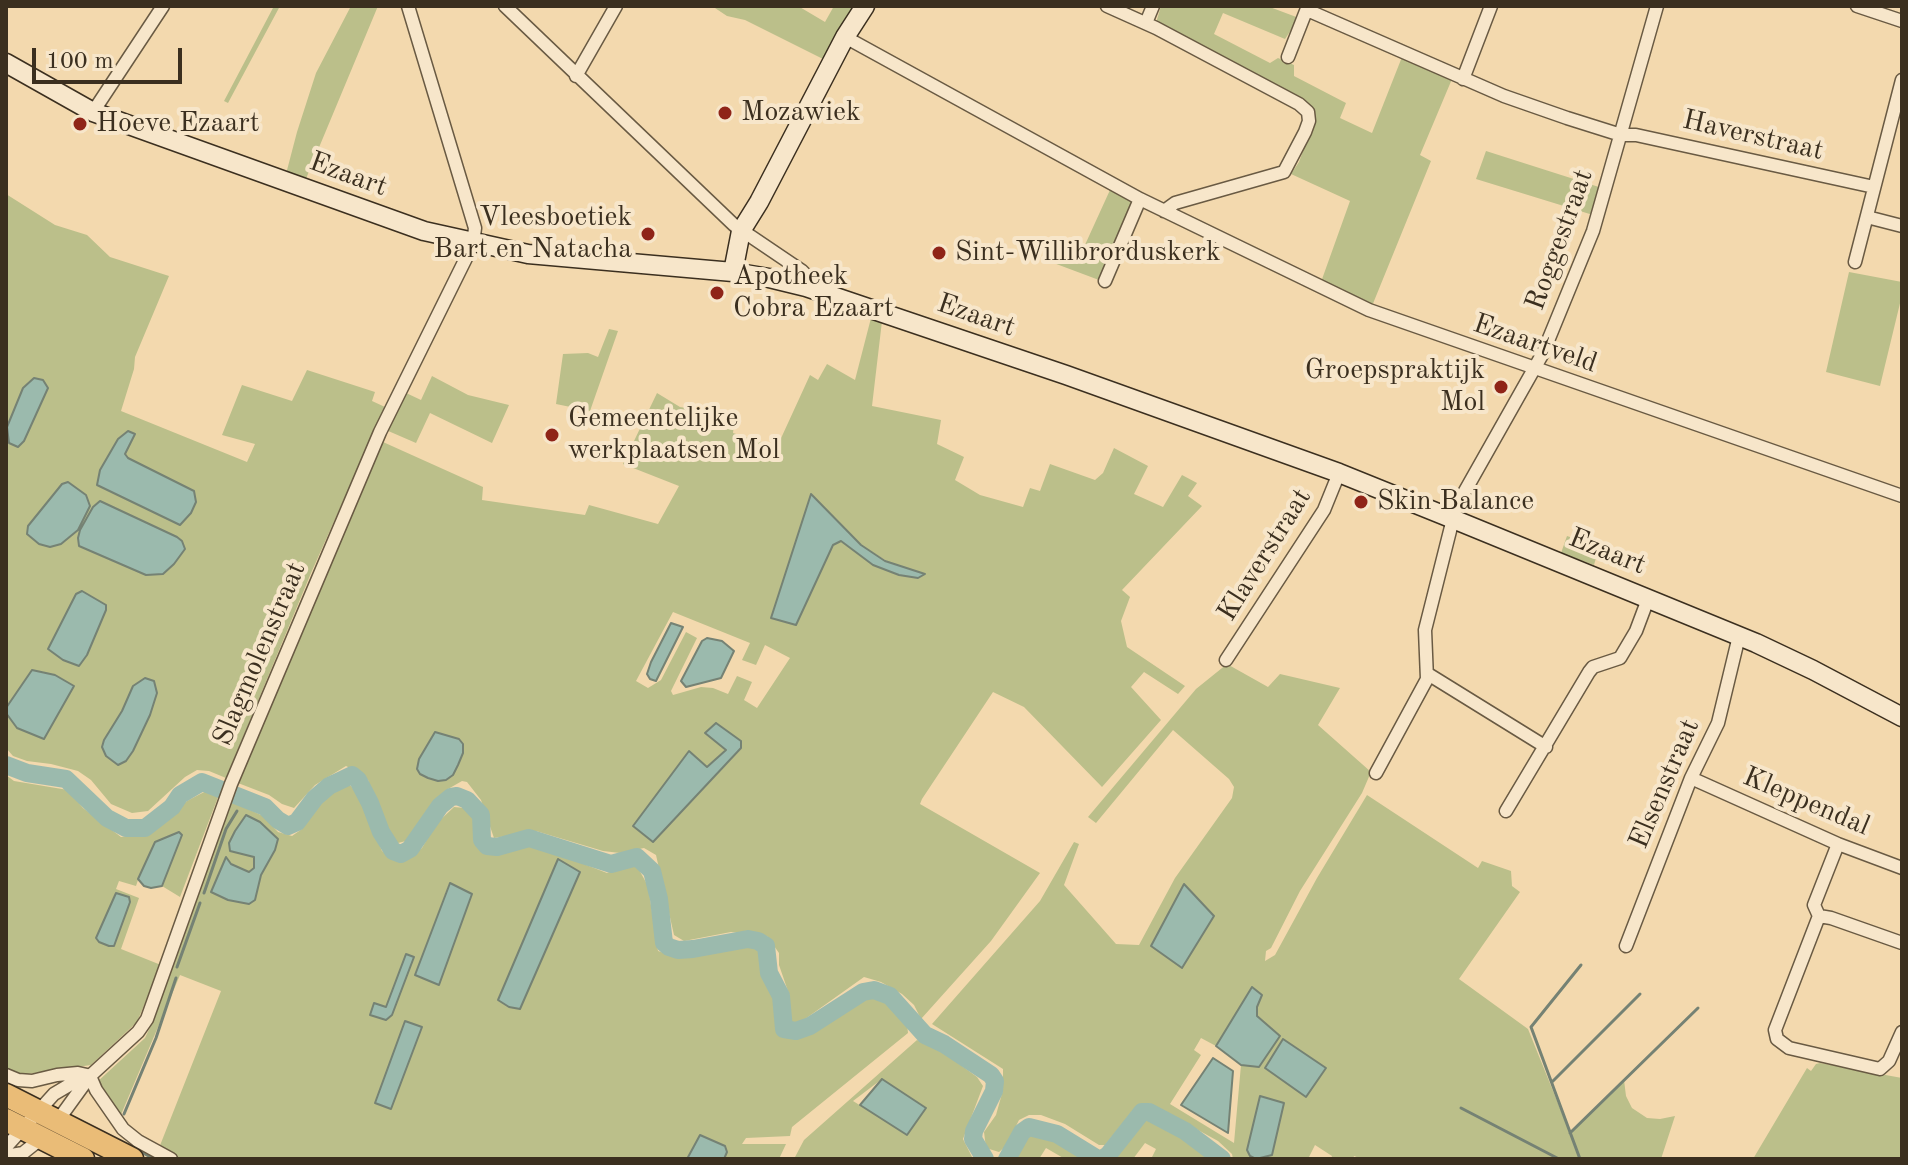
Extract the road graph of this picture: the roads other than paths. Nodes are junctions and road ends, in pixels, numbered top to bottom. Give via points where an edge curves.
1 (163, 6) edge
2 (408, 6) edge
3 (505, 6) edge
4 (616, 6) edge
5 (865, 6) edge
6 (1107, 6) edge
7 (1153, 6) edge
8 (1491, 6) edge
9 (1657, 6) edge
10 (1857, 6) edge
11 (1308, 8) edge
12 (1902, 21) edge
13 (1146, 23) junction
14 (845, 37) junction
15 (1288, 57) dead end
16 (6, 63) edge
17 (576, 76) junction
18 (1463, 79) junction
19 (1902, 80) edge
20 (93, 112) junction
21 (1621, 135) junction
22 (1874, 187) junction
23 (1140, 199) junction
24 (1164, 211) junction
25 (1867, 217) junction
26 (1902, 226) edge
27 (741, 231) junction
28 (473, 244) junction
29 (1855, 262) dead end
30 (733, 272) junction
31 (1105, 281) dead end
32 (806, 287) junction
33 (1534, 369) junction
34 (1339, 473) junction
35 (1902, 496) edge
36 (1453, 519) junction
37 (1648, 599) junction
38 (1739, 636) junction
39 (1226, 660) dead end
40 (1428, 674) junction
41 (1902, 717) edge
42 (1546, 747) junction
43 (1376, 773) dead end
44 (1691, 778) junction
45 (1506, 811) dead end
46 (1838, 844) junction
47 (1902, 868) edge
48 (1819, 916) junction
49 (1902, 943) edge
50 (1626, 946) dead end
51 (1902, 1032) edge
52 (6, 1075) edge
53 (90, 1076) junction
54 (6, 1095) edge
55 (25, 1141) edge
56 (83, 1159) edge
57 (132, 1159) edge
58 (171, 1159) edge

1 - 20 street
2 - 28 street via 475,228
3 - 17 street
4 - 17 street
5 - 14 main road
6 - 13 street
7 - 13 street
8 - 18 street
9 - 21 street, Roggestraat
10 - 12 street
11 - 15 street
11 - 18 street, Haverstraat
13 - 24 street via 1299,104 1309,121 1289,166 1278,175 1184,200
14 - 23 street, Ezaartveld
14 - 27 main road
16 - 20 main road, Ezaart
17 - 27 street
18 - 21 street, Haverstraat
19 - 22 street
20 - 28 main road, Ezaart via 391,221
21 - 22 street, Haverstraat
21 - 33 street, Roggestraat via 1593,231
22 - 25 street
23 - 24 street, Ezaartveld
23 - 31 street
24 - 33 street, Ezaartveld via 1382,315
25 - 26 street
25 - 29 street
27 - 30 main road
27 - 32 street via 802,271
28 - 30 main road, Ezaart via 528,254
28 - 53 street, Slagmolenstraat via 380,432 231,784 147,1019
30 - 32 main road, Ezaart
32 - 34 main road, Ezaart
33 - 35 street, Ezaartveld
33 - 36 street, Roggestraat
34 - 36 main road, Ezaart
34 - 39 street, Klaverstraat via 1324,510
36 - 37 main road, Ezaart
36 - 40 street, Roggestraat via 1425,630
37 - 38 main road, Ezaart
37 - 42 street via 1620,658 1593,667
38 - 41 main road, Ezaart
38 - 44 street, Elsenstraat via 1718,723
40 - 42 street
40 - 43 street
42 - 45 street
44 - 46 street, Kleppendal
44 - 50 street, Elsenstraat
46 - 47 street, Kleppendal
46 - 48 street via 1814,905
48 - 49 street
48 - 51 street via 1775,1030 1777,1039 1789,1048 1880,1069
52 - 53 street via 32,1081 78,1073
53 - 55 street, Slagmolenstraat
53 - 55 street, Slagmolenstraat via 54,1094
53 - 58 street via 123,1129
54 - 55 highway
55 - 56 highway
55 - 57 highway

